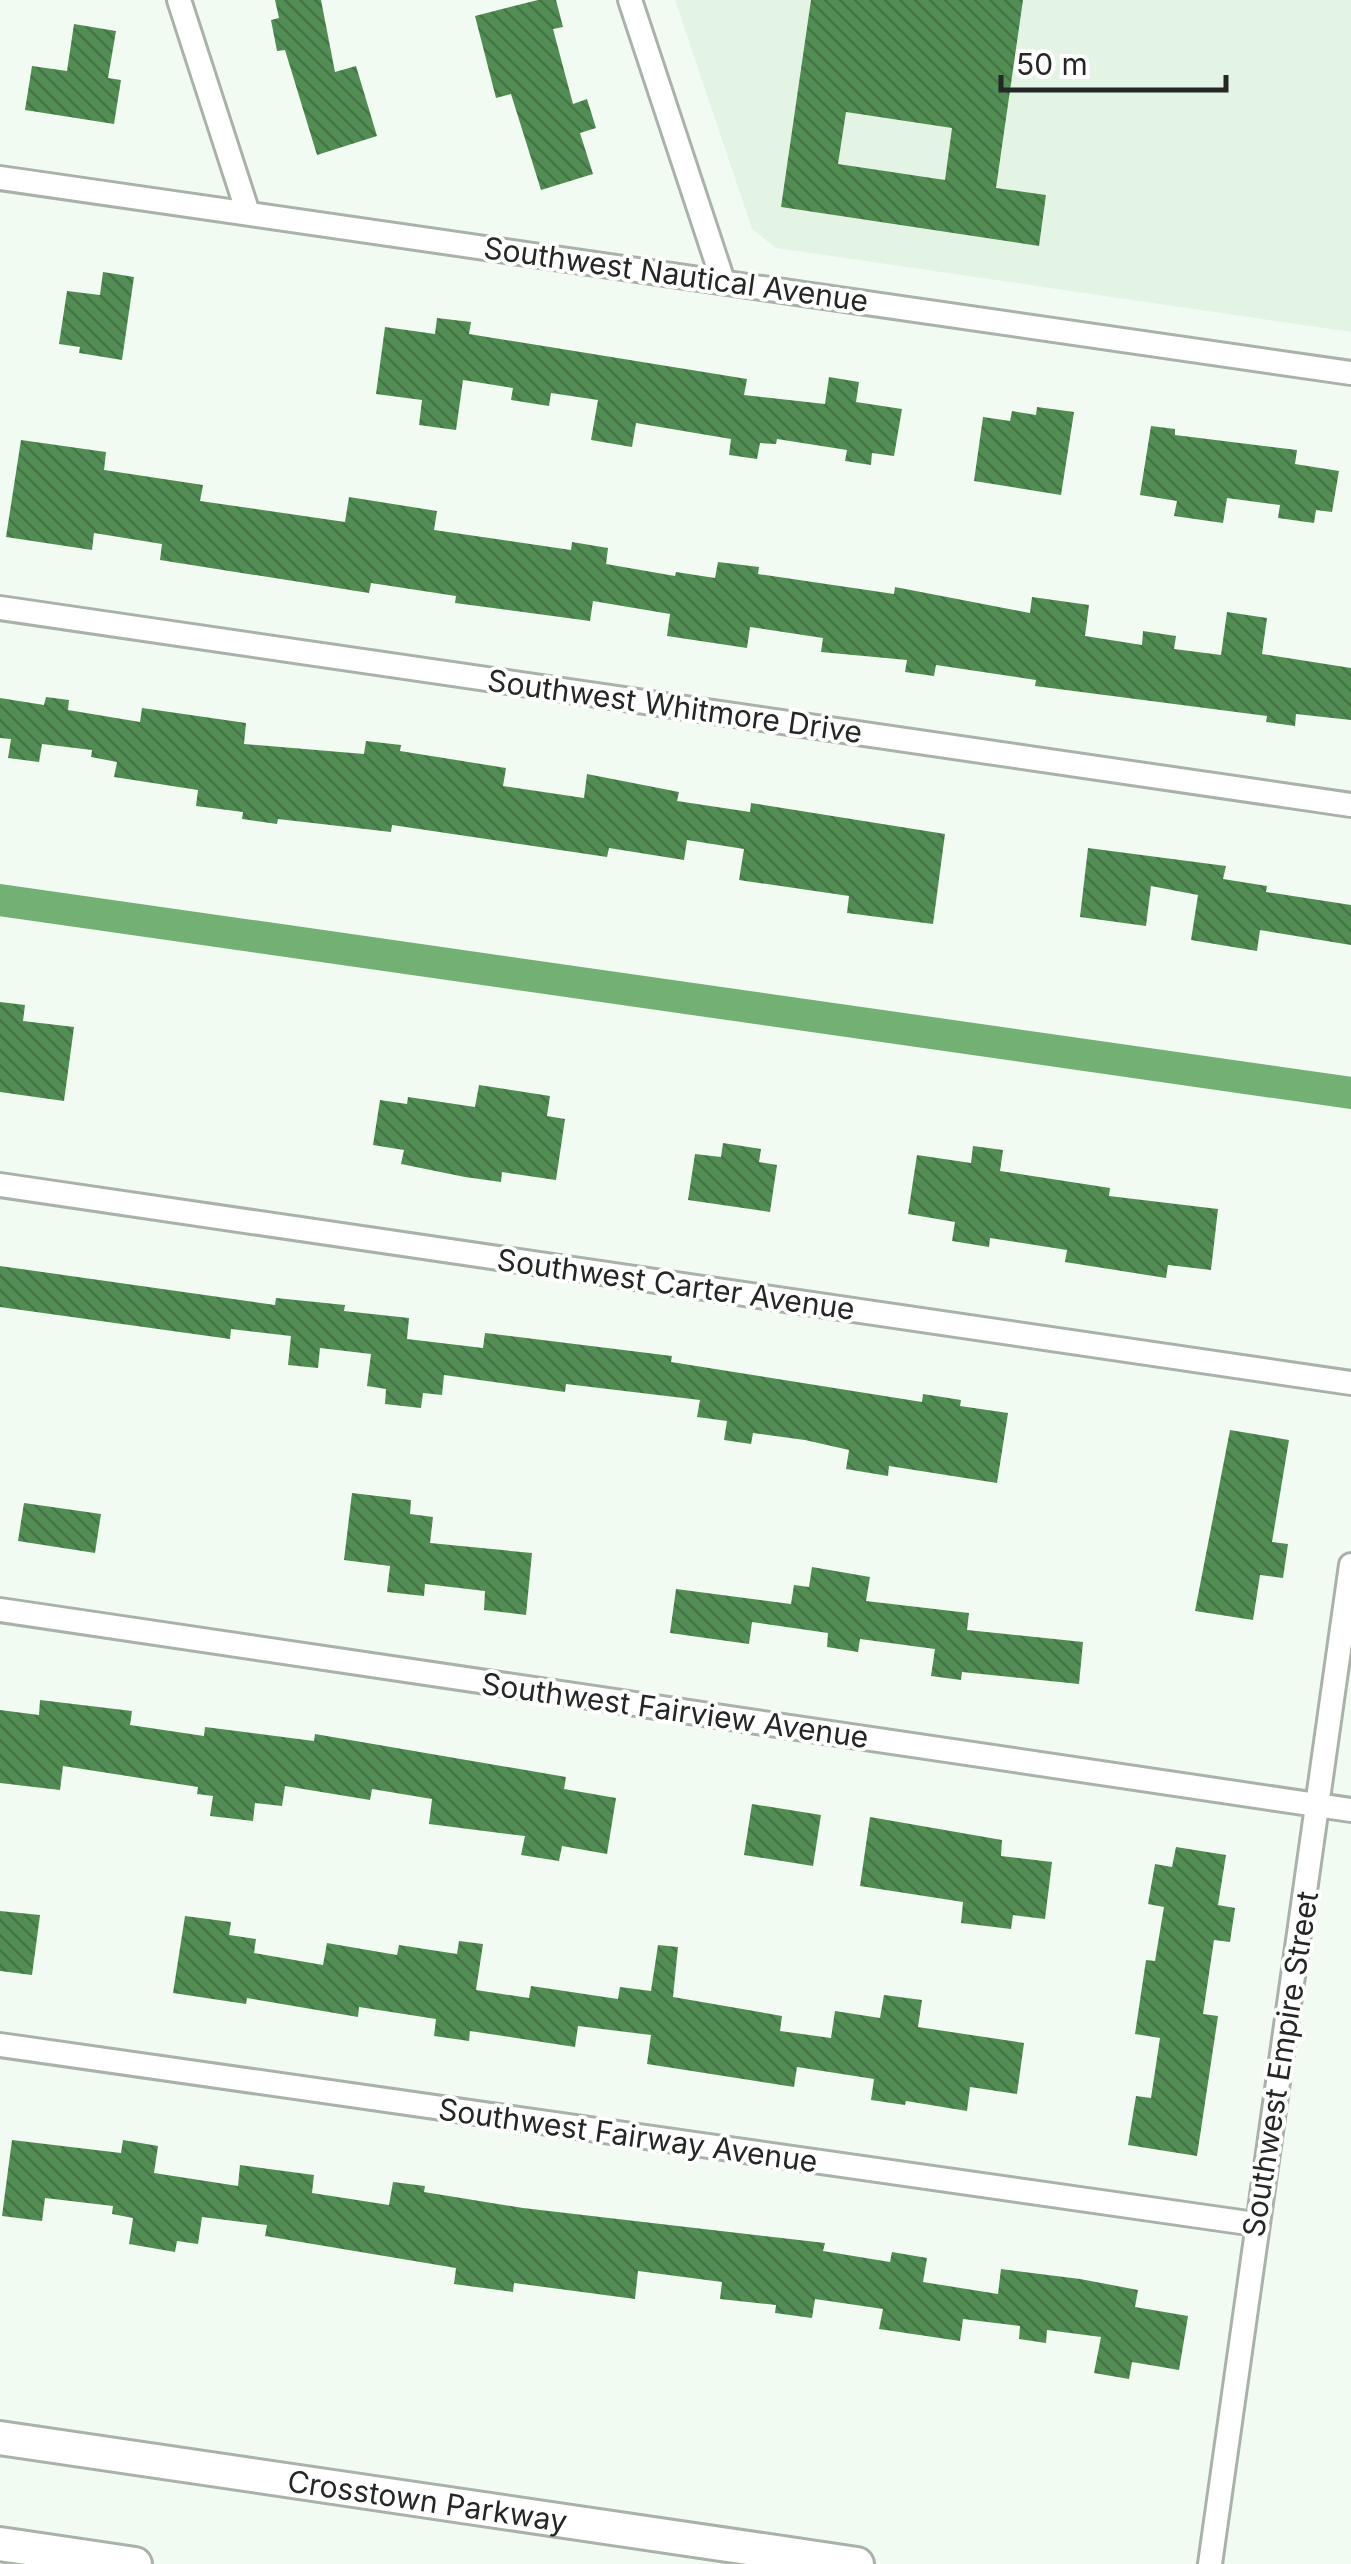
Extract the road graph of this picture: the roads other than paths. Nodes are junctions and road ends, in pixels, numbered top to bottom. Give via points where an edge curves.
1 (178, 0) edge
2 (630, 0) edge
3 (0, 178) edge
4 (248, 213) junction
5 (723, 280) junction
6 (1351, 373) edge
7 (0, 608) edge
8 (1351, 806) edge
9 (0, 1185) edge
10 (1351, 1383) edge
11 (1351, 1565) edge
12 (0, 1610) edge
13 (1319, 1806) junction
14 (1351, 1810) edge
15 (0, 2046) edge
16 (1255, 2224) junction
17 (0, 2438) edge
18 (0, 2544) edge
19 (135, 2564) edge
20 (857, 2564) edge
21 (1210, 2564) edge

1 - 4 street
2 - 5 street
3 - 4 street, Southwest Nautical Avenue
4 - 5 street, Southwest Nautical Avenue
5 - 6 street, Southwest Nautical Avenue
7 - 8 street, Southwest Whitmore Drive
9 - 10 street, Southwest Carter Avenue
11 - 13 street, Southwest Empire Street
12 - 13 street, Southwest Fairview Avenue
13 - 14 street, Southwest Fairview Avenue
13 - 16 street, Southwest Empire Street
15 - 16 street, Southwest Fairway Avenue
16 - 21 street, Southwest Empire Street
17 - 20 main road, Crosstown Parkway
18 - 19 main road

